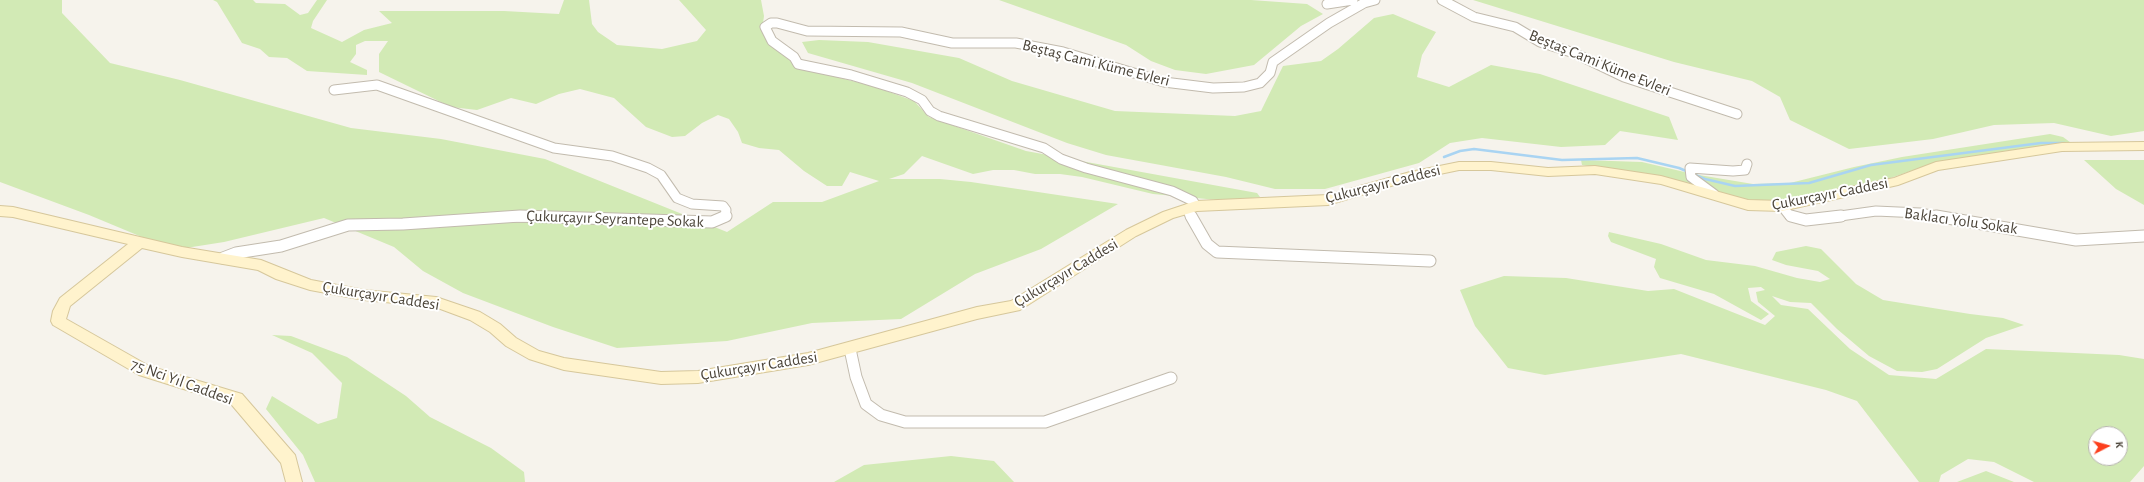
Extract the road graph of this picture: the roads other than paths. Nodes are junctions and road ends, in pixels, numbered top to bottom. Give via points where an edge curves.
1 (1352, 0) edge
2 (1375, 0) edge
3 (1442, 0) edge
4 (1364, 3) junction
5 (1327, 4) dead end
6 (334, 90) dead end
7 (1737, 114) dead end
8 (2144, 146) edge
9 (1747, 164) dead end
10 (1714, 194) junction
11 (1782, 206) junction
12 (1191, 207) junction
13 (0, 211) edge
14 (2144, 236) edge
15 (140, 242) junction
16 (223, 258) junction
17 (1430, 261) dead end
18 (850, 349) junction
19 (1171, 378) dead end
20 (294, 482) edge

1 - 4 street
1 - 5 street
2 - 4 street, Beştaş Cami Küme Evleri
3 - 7 street, Beştaş Cami Küme Evleri via 1474,17 1515,27 1540,42 1574,53 1624,76
4 - 12 street, Beştaş Cami Küme Evleri via 1329,23 1273,62 1270,73 1260,83 1244,87 1213,88 1164,82 1063,52 1016,43 952,43 901,32 807,31 777,22 765,27 772,41 794,56 798,64 851,75 907,92 922,100 930,111 939,116 1044,148 1061,159 1086,168 1172,191 1193,201
6 - 16 street, Çukurçayır Seyrantepe Sokak via 377,85 554,148 612,156 661,175 677,198 692,204 723,206 726,216 712,222 520,216 348,225 281,246 236,253
8 - 11 street, Çukurçayır Caddesi via 2062,147 1936,166 1898,181
9 - 10 street via 1745,170 1690,173
10 - 11 street, Çukurçayır Caddesi via 1748,206
10 - 12 street, Çukurçayır Caddesi via 1661,180 1594,170 1548,172 1491,166 1459,166 1410,176 1328,200
11 - 14 street, Baklacı Yolu Sokak via 1789,215 1806,220 1876,211 1912,213 1996,225 2076,240
12 - 17 street via 1207,244 1217,252
12 - 18 street, Çukurçayır Caddesi via 1131,233 1015,306 977,313
13 - 15 street, Çukurçayır Caddesi
15 - 16 street, Çukurçayır Caddesi
15 - 20 street, 75 Nci Yıl Caddesi via 65,302 58,321 144,371 236,399 289,460
16 - 18 street, Çukurçayır Caddesi via 261,265 310,285 364,295 436,302 475,316 534,355 564,364 662,378 698,377 808,359
18 - 19 street via 856,377 866,404 881,415 905,422 1046,422

